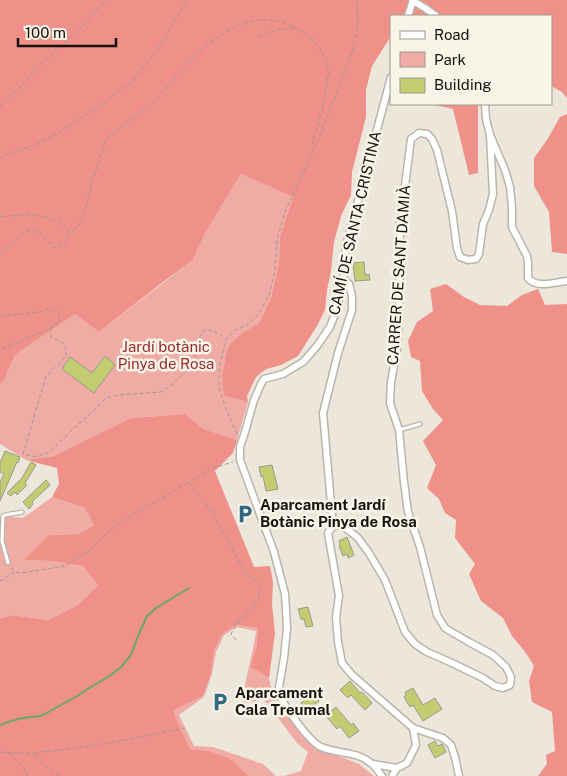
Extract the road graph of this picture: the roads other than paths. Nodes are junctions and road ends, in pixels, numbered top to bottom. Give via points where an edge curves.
1 (413, 1) edge
2 (408, 15) edge
3 (435, 15) edge
4 (390, 81) edge
5 (485, 105) edge
6 (490, 135) junction
7 (344, 279) junction
8 (567, 281) edge
9 (420, 424) dead end
10 (399, 430) junction
11 (22, 512) dead end
12 (333, 526) junction
13 (8, 563) road end
14 (413, 728) junction
15 (373, 764) junction
16 (396, 768) junction
17 (382, 776) edge
18 (392, 776) edge
19 (459, 776) edge

1 - 2 street
1 - 3 street
4 - 7 street, CAMÍ DE SANTA CRISTINA via 346,246
5 - 6 street
6 - 8 street via 510,187 512,227 527,256 528,278 539,285
6 - 10 street, CARRER DE SANT DAMIÀ via 493,194 483,224 479,254 476,259 468,260 460,257 457,248 452,211 432,139 419,133 411,139 400,225 399,317 390,403
7 - 12 street via 349,284 352,310 323,413
7 - 15 street, CAMÍ DE SANTA CRISTINA via 330,327 317,346 303,362 283,374 264,379 261,384 240,447 240,460 274,552 285,594 287,628 278,693 296,721 320,746 360,756
9 - 10 lane
10 - 12 street via 408,512 437,615 445,628 493,655 506,667 510,685 503,688 495,686 415,644 405,632 385,580 369,552 347,529
11 - 13 lane via 3,516 2,541
12 - 14 street via 328,533 339,596 336,616 342,663
14 - 16 street via 416,745 406,763
14 - 19 street via 443,738 451,745
15 - 16 street
15 - 17 street, CAMÍ DE SANTA CRISTINA
16 - 18 street

